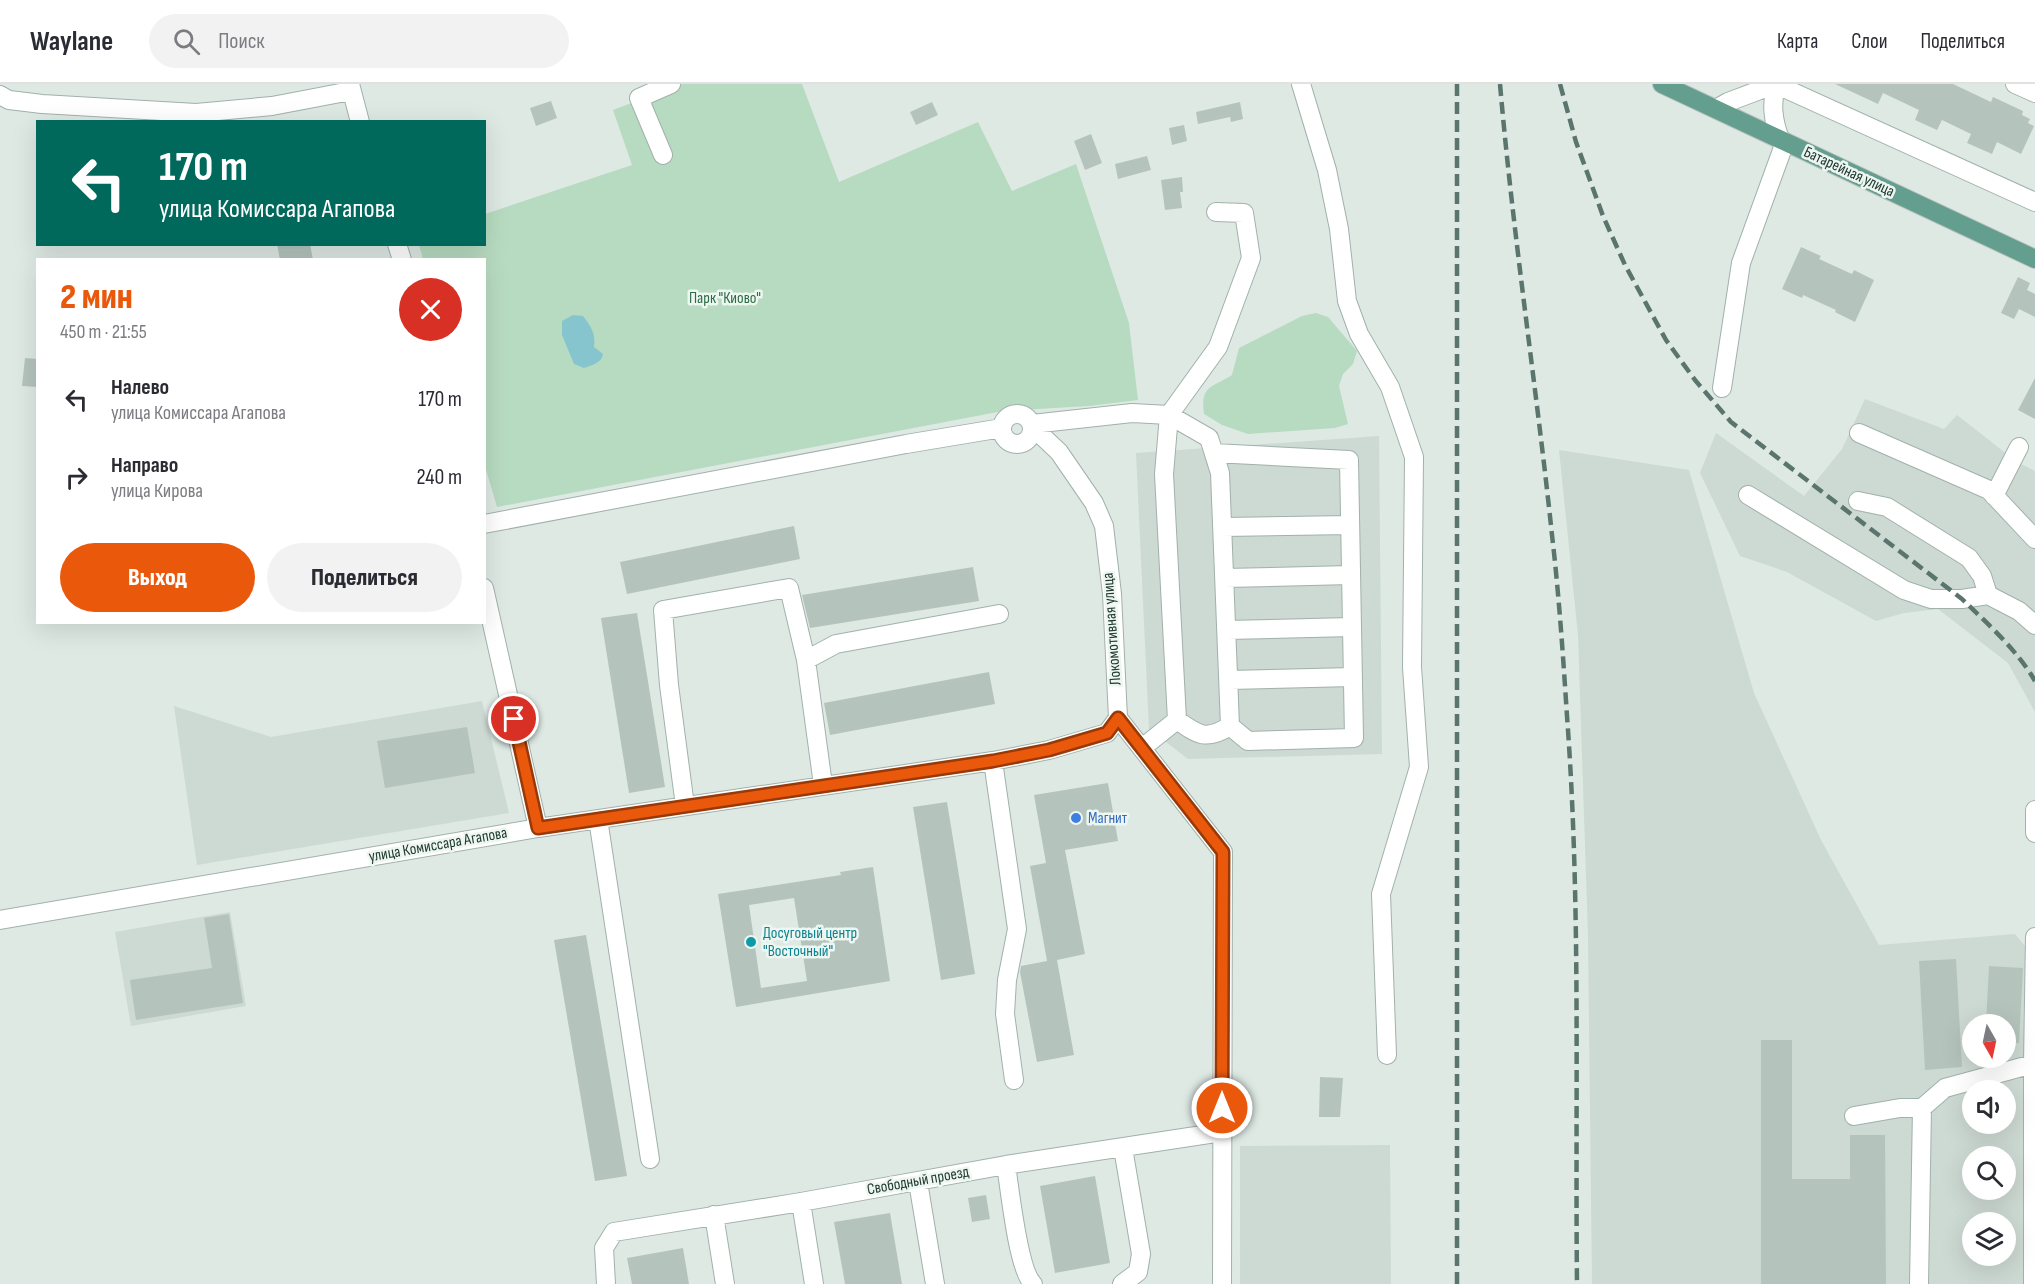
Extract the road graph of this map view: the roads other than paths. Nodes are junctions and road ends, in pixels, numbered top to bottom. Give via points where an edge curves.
1 (671, 84) edge
2 (1301, 84) edge
3 (1662, 84) edge
4 (1776, 84) edge
5 (2015, 84) edge
6 (350, 88) edge
7 (2035, 93) edge
8 (5, 98) edge
9 (1716, 109) junction
10 (359, 120) edge
11 (1783, 141) junction
12 (663, 155) dead end
13 (2033, 196) edge
14 (1216, 212) dead end
15 (2035, 259) edge
16 (1722, 388) dead end
17 (1169, 416) junction
18 (1032, 429) junction
19 (1859, 433) dead end
20 (2019, 447) dead end
21 (1214, 453) junction
22 (1748, 495) dead end
23 (1994, 496) junction
24 (1858, 501) dead end
25 (486, 524) edge
26 (1350, 525) junction
27 (1223, 526) junction
28 (2035, 539) edge
29 (1351, 575) junction
30 (1225, 578) junction
31 (1988, 595) junction
32 (486, 597) edge
33 (999, 614) dead end
34 (2035, 625) edge
35 (1352, 627) junction
36 (1227, 630) junction
37 (806, 660) junction
38 (1353, 677) junction
39 (1229, 680) junction
40 (1118, 718) junction
41 (1177, 720) junction
42 (1230, 726) junction
43 (1142, 748) junction
44 (993, 761) junction
45 (823, 785) junction
46 (684, 806) junction
47 (2035, 810) edge
48 (598, 819) junction
49 (538, 828) junction
50 (2035, 833) edge
51 (0, 920) edge
52 (2035, 937) edge
53 (2034, 981) edge
54 (1387, 1055) dead end
55 (2032, 1064) junction
56 (1014, 1080) dead end
57 (1922, 1108) junction
58 (1854, 1116) dead end
59 (1222, 1132) junction
60 (1123, 1148) junction
61 (650, 1159) dead end
62 (1006, 1165) junction
63 (918, 1182) junction
64 (801, 1202) junction
65 (714, 1215) junction
66 (606, 1284) edge
67 (725, 1284) edge
68 (814, 1284) edge
69 (936, 1284) edge
70 (1034, 1284) edge
71 (1122, 1284) edge
72 (1222, 1284) edge
73 (1919, 1284) edge
74 (2033, 1284) edge

1 - 12 street via 639,98
2 - 54 street via 1327,170 1347,301 1359,334 1390,387 1414,457 1412,667 1419,767 1381,894
3 - 9 main road, Батарейная улица
4 - 9 street
4 - 11 street via 1772,112
4 - 13 street
5 - 7 street
6 - 8 street via 272,106 196,113 42,104
6 - 10 street
9 - 11 main road, Батарейная улица
11 - 15 main road, Батарейная улица
11 - 16 street via 1741,263
14 - 17 street via 1244,213 1251,258 1218,346
17 - 18 street via 1132,413
17 - 21 street via 1209,438
17 - 41 street via 1164,474
18 - 25 street, Локомотивная улица via 1024,416 1012,415 1002,428
18 - 40 street, Локомотивная улица via 1059,452 1094,503 1104,526 1112,594
19 - 23 street via 1989,490
20 - 23 street
21 - 26 street via 1349,460
21 - 27 street via 1221,473
22 - 31 street via 1904,590 1931,599
23 - 28 street
24 - 31 street via 1887,507 1969,558 1982,576
26 - 27 street
26 - 29 street
27 - 30 street
29 - 30 street
29 - 35 street
30 - 36 street
31 - 34 street via 2019,611
32 - 49 street
33 - 37 street via 836,644
35 - 36 street
35 - 38 street
36 - 39 street
37 - 45 street
37 - 46 street via 789,588 663,610
38 - 39 street
38 - 42 street via 1354,738 1248,741
39 - 42 street
40 - 43 street
40 - 44 street, улица Комиссара Агапова via 1107,733
41 - 42 street via 1197,734 1219,733
41 - 43 street
43 - 59 street via 1223,852
44 - 45 street, улица Комиссара Агапова
44 - 56 street via 1017,929 1005,1014
45 - 46 street, улица Комиссара Агапова
46 - 48 street, улица Комиссара Агапова
47 - 50 street
48 - 49 street, улица Комиссара Агапова
48 - 61 street
49 - 51 street, улица Комиссара Агапова
52 - 53 street
53 - 55 street
55 - 57 street via 1945,1088
55 - 74 street
57 - 58 street
57 - 73 street
59 - 60 street, Свободный проезд
59 - 72 street
60 - 62 street, Свободный проезд
60 - 71 street via 1141,1254 1138,1272
62 - 63 street, Свободный проезд
62 - 70 street via 1021,1256 1028,1279
63 - 64 street, Свободный проезд
63 - 69 street
64 - 65 street, Свободный проезд
64 - 68 street
65 - 66 street, Свободный проезд via 614,1232 604,1248
65 - 67 street

